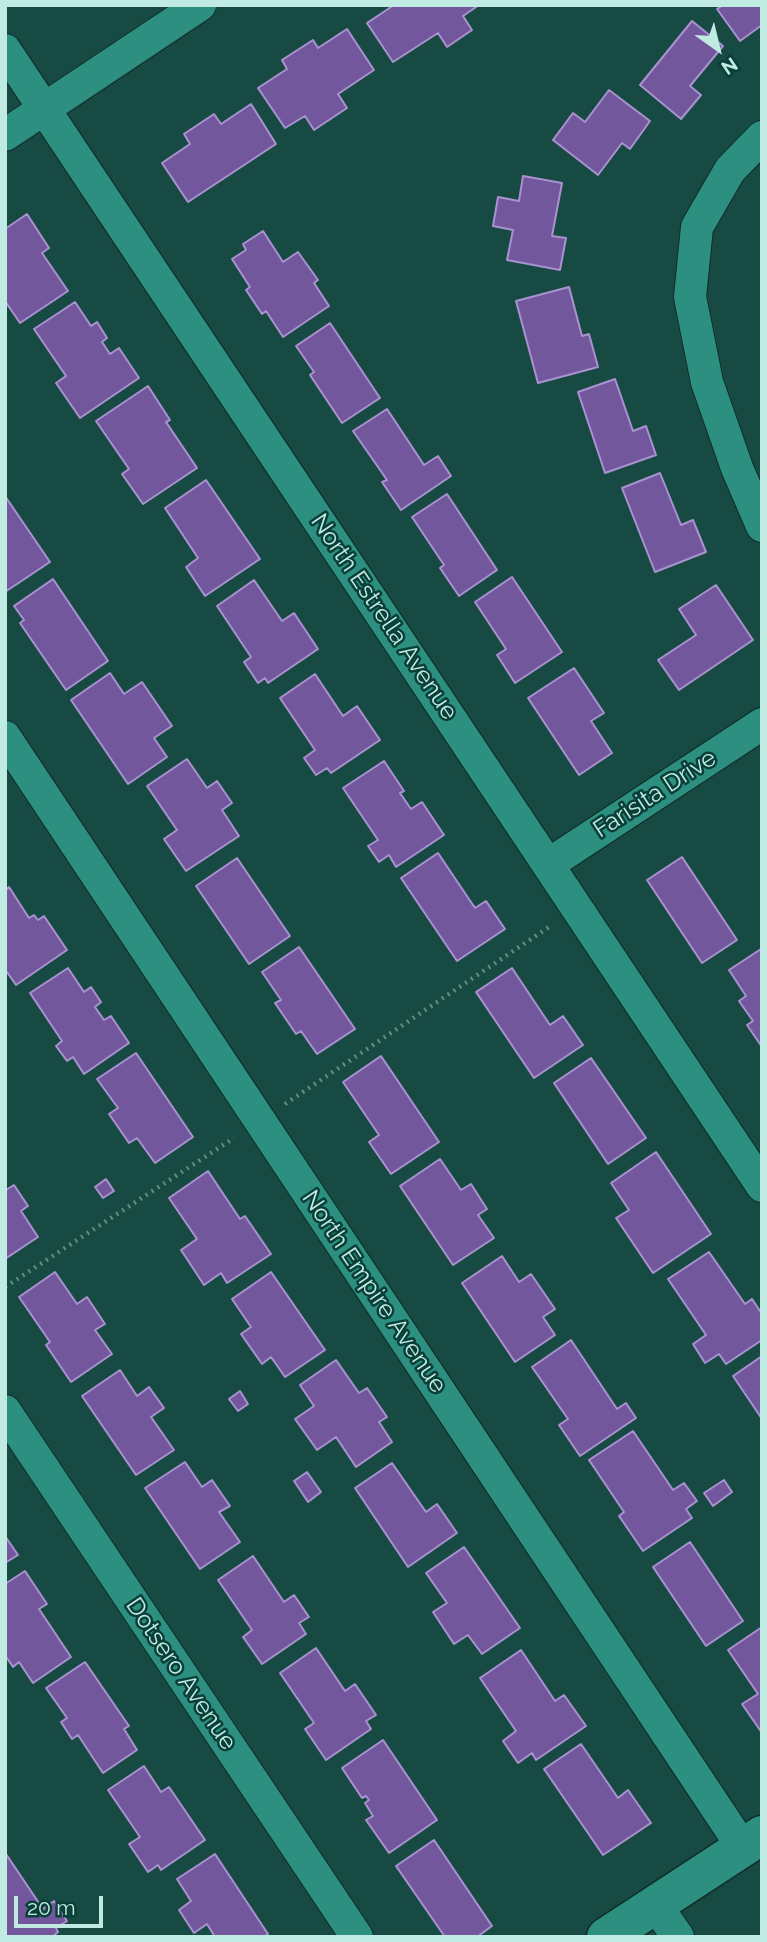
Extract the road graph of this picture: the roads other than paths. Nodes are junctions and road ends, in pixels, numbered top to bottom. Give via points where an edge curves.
1 (200, 5) edge
2 (5, 50) edge
3 (45, 109) junction
4 (5, 135) edge
5 (762, 137) edge
6 (762, 526) edge
7 (762, 724) edge
8 (5, 737) edge
9 (549, 864) junction
10 (762, 1186) edge
11 (5, 1411) edge
12 (752, 1842) edge
13 (655, 1904) junction
14 (357, 1937) edge
15 (606, 1937) edge
16 (678, 1937) edge

1 - 3 street
2 - 3 street, North Estrella Avenue
3 - 4 street
3 - 9 street, North Estrella Avenue
5 - 6 street via 730,170 697,227 690,297 706,382
7 - 9 street, Farisita Drive
8 - 12 street, North Empire Avenue
9 - 10 street, North Estrella Avenue
11 - 14 street, Dotsero Avenue
12 - 13 street
13 - 15 street
13 - 16 street

